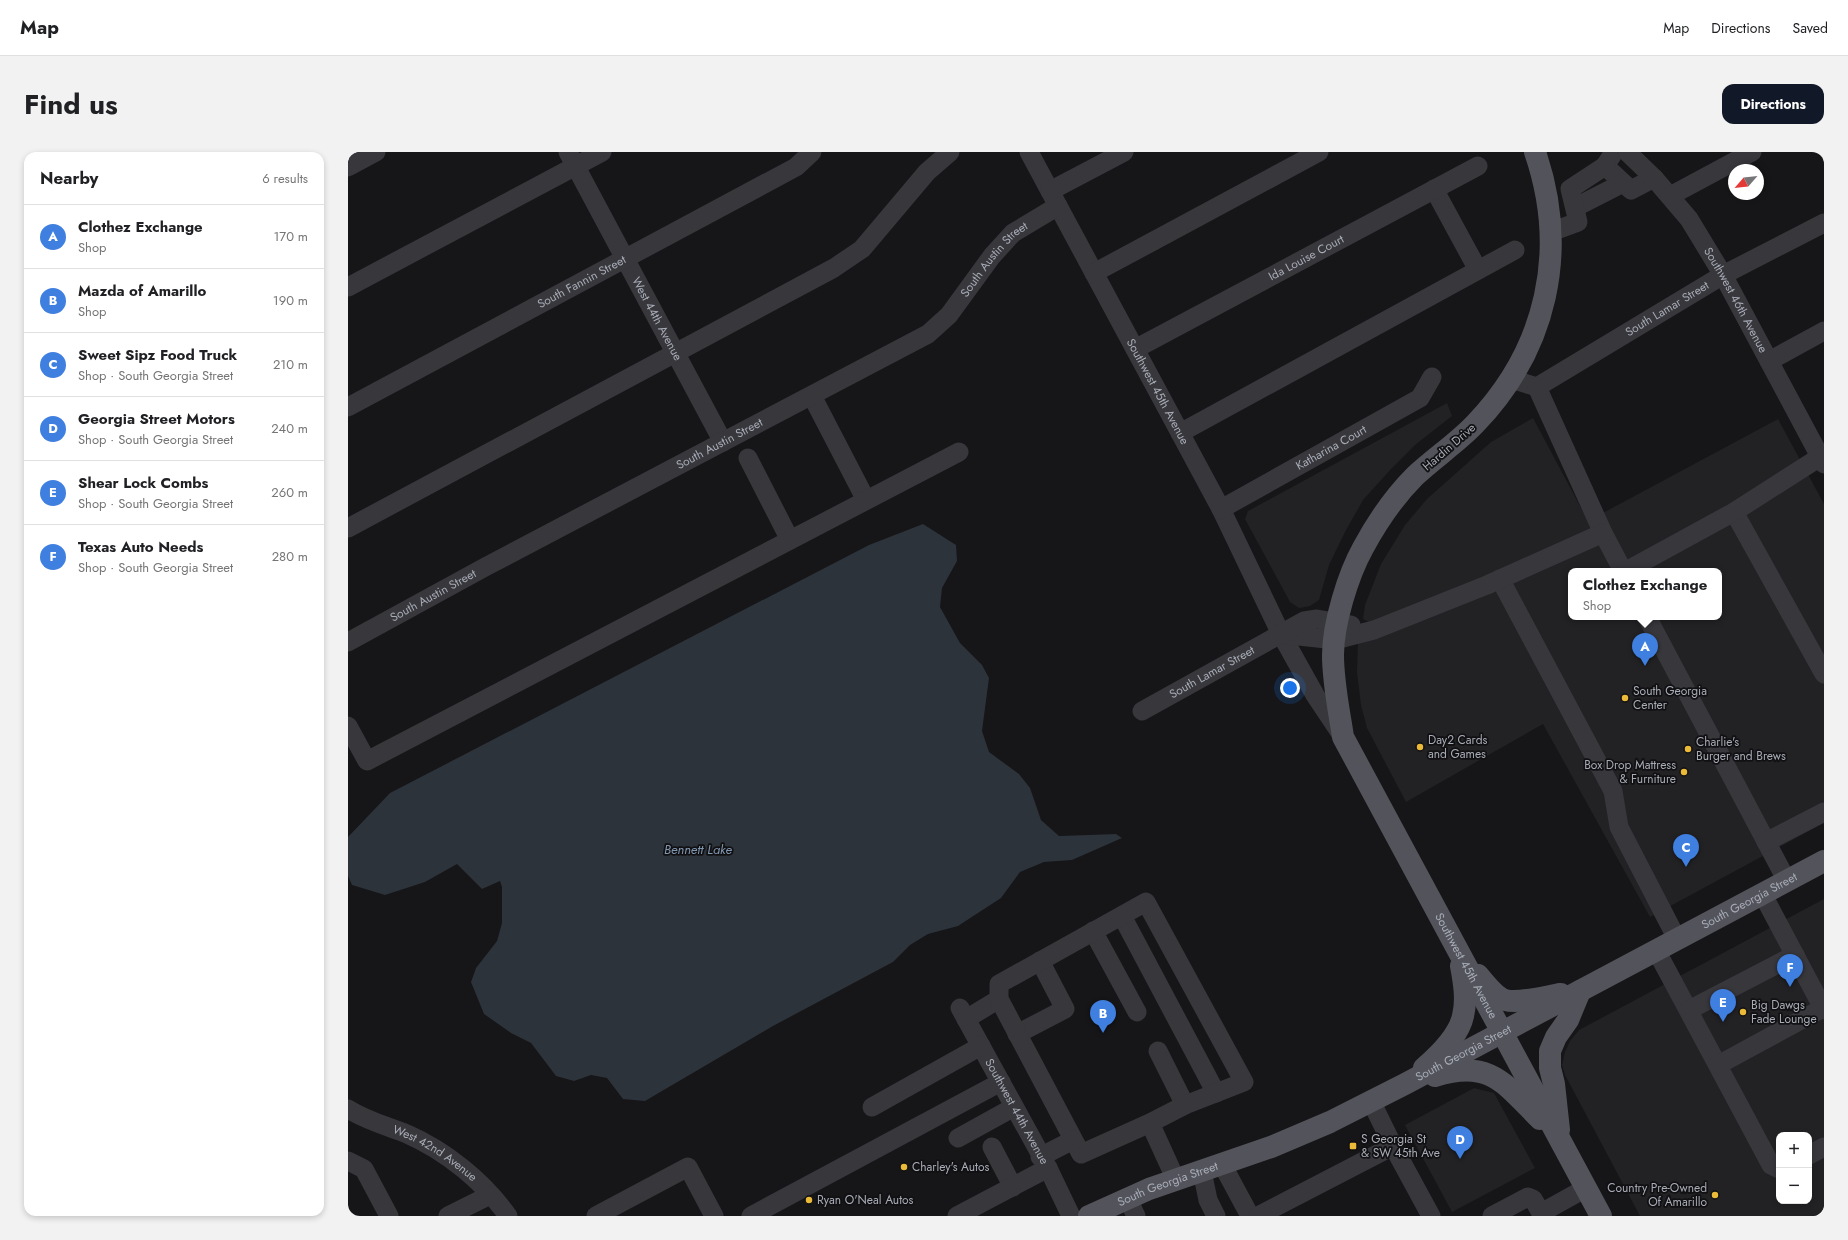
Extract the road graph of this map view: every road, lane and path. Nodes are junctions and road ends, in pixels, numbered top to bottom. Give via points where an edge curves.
1 (376, 152) edge
2 (602, 152) edge
3 (812, 152) edge
4 (950, 152) edge
5 (1029, 152) edge
6 (1124, 152) edge
7 (1318, 152) edge
8 (1627, 152) edge
9 (1752, 152) edge
10 (1540, 154) edge
11 (572, 159) edge
12 (1609, 159) edge
13 (1478, 166) dead end
14 (348, 167) edge
15 (1654, 178) junction
16 (1623, 183) junction
17 (1434, 189) junction
18 (1570, 189) junction
19 (1670, 196) junction
20 (1547, 197) junction
21 (1054, 199) junction
22 (1576, 207) junction
23 (1824, 223) edge
24 (1551, 232) junction
25 (1515, 250) dead end
26 (626, 258) junction
27 (1478, 270) junction
28 (1094, 273) junction
29 (1723, 275) junction
30 (348, 287) edge
31 (1824, 331) edge
32 (1135, 349) junction
33 (675, 352) junction
34 (1769, 361) junction
35 (1432, 377) dead end
36 (1511, 379) junction
37 (1537, 387) junction
38 (812, 396) junction
39 (348, 407) edge
40 (1180, 433) junction
41 (723, 442) junction
42 (1821, 451) edge
43 (959, 452) dead end
44 (748, 458) dead end
45 (866, 500) junction
46 (1221, 509) junction
47 (1734, 512) junction
48 (348, 528) edge
49 (1603, 533) junction
50 (790, 540) junction
51 (1622, 568) edge
52 (1630, 568) edge
53 (1500, 579) junction
54 (1261, 592) junction
55 (1649, 620) edge
56 (1304, 621) junction
57 (1337, 631) junction
58 (1281, 634) junction
59 (348, 642) edge
60 (1824, 674) edge
61 (1142, 711) dead end
62 (348, 726) edge
63 (1343, 737) junction
64 (1824, 812) edge
65 (1766, 842) junction
66 (1824, 861) edge
67 (1787, 880) junction
68 (1762, 894) junction
69 (1122, 916) junction
70 (1093, 932) junction
71 (1676, 939) junction
72 (1656, 950) junction
73 (1459, 954) junction
74 (1795, 955) junction
75 (1040, 961) junction
76 (1580, 991) junction
77 (999, 999) junction
78 (1823, 1009) edge
79 (1689, 1010) junction
80 (1138, 1012) dead end
81 (1501, 1032) junction
82 (1017, 1034) junction
83 (981, 1046) junction
84 (1158, 1051) dead end
85 (1718, 1065) junction
86 (1001, 1082) junction
87 (1405, 1084) junction
88 (1216, 1093) junction
89 (1371, 1101) junction
90 (1185, 1106) junction
91 (872, 1107) dead end
92 (1014, 1107) junction
93 (348, 1109) edge
94 (1150, 1122) junction
95 (958, 1138) dead end
96 (1560, 1139) junction
97 (1073, 1140) junction
98 (1393, 1146) junction
99 (992, 1147) dead end
100 (1824, 1147) edge
101 (1812, 1153) edge
102 (348, 1161) edge
103 (1044, 1162) junction
104 (1776, 1166) edge
105 (1212, 1167) junction
106 (1176, 1180) junction
107 (1013, 1186) junction
108 (1586, 1188) junction
109 (490, 1195) junction
110 (1132, 1207) edge
111 (1542, 1214) edge
112 (389, 1216) edge
113 (448, 1216) edge
114 (508, 1216) edge
115 (596, 1216) edge
116 (714, 1216) edge
117 (751, 1216) edge
118 (957, 1216) edge
119 (1071, 1216) edge
120 (1089, 1216) edge
121 (1216, 1216) edge
122 (1250, 1216) edge
123 (1258, 1216) edge
124 (1431, 1216) edge
125 (1492, 1216) edge
126 (1601, 1216) edge

1 - 14 street
2 - 11 street
3 - 26 street, South Fannin Street via 796,167
4 - 33 street via 927,172 862,249 834,268
5 - 21 street, Southwest 45th Avenue
6 - 21 street, South Austin Street
7 - 28 street
8 - 15 street, Southwest 46th Avenue
9 - 19 street
10 - 20 main road, Hardin Drive
11 - 26 street, West 44th Avenue
11 - 30 street
12 - 16 street
12 - 18 street
13 - 17 street, Ida Louise Court
15 - 16 street via 1631,190
15 - 19 street, Southwest 46th Avenue
16 - 22 street
17 - 27 street
17 - 32 street, Ida Louise Court
18 - 20 street
18 - 22 street
19 - 29 street, Southwest 46th Avenue via 1689,219
20 - 24 main road, Hardin Drive
21 - 28 street, Southwest 45th Avenue
21 - 38 street, South Austin Street via 1013,233 992,256 949,315 928,334
22 - 24 street via 1578,222
23 - 29 street, South Lamar Street
24 - 36 main road, Hardin Drive via 1548,282 1540,319 1524,359
25 - 27 street
26 - 33 street, West 44th Avenue
26 - 39 street, South Fannin Street
27 - 40 street
28 - 32 street, Southwest 45th Avenue
29 - 34 street, Southwest 46th Avenue
29 - 37 street, South Lamar Street
31 - 34 street
32 - 40 street, Southwest 45th Avenue
33 - 41 street, West 44th Avenue
33 - 48 street
34 - 42 street, Southwest 46th Avenue
35 - 46 street, Katharina Court via 1420,398
36 - 37 street
36 - 57 main road, Hardin Drive via 1498,400 1475,425 1415,476 1389,506 1362,549 1348,581 1340,608
37 - 49 street
38 - 41 street, South Austin Street
38 - 45 street
40 - 46 street, Southwest 45th Avenue
41 - 59 street, South Austin Street via 486,566
42 - 47 street
43 - 45 street
44 - 50 street
45 - 50 street
46 - 54 street, Southwest 45th Avenue
47 - 52 street
47 - 60 street
49 - 51 street
49 - 53 street
50 - 62 street via 367,761
53 - 57 street via 1374,630
53 - 71 street via 1613,790 1620,827
54 - 56 street via 1278,612 1288,618
54 - 58 street, Southwest 45th Avenue
55 - 65 street
56 - 57 street via 1317,619
56 - 58 street, South Lamar Street
57 - 58 street
57 - 63 main road, Hardin Drive via 1333,654 1334,683
58 - 61 street, South Lamar Street
58 - 63 street, Southwest 45th Avenue via 1315,696
63 - 73 main road, Southwest 45th Avenue
64 - 65 street
65 - 67 street
66 - 67 main road, South Georgia Street
67 - 68 main road, South Georgia Street
68 - 71 main road, South Georgia Street
68 - 74 street
69 - 70 street
69 - 88 street
69 - 88 street via 1146,902 1244,1082
70 - 75 street
70 - 80 street
71 - 72 main road, South Georgia Street
72 - 76 main road, South Georgia Street
72 - 79 street
73 - 76 main road via 1493,992 1505,1000 1520,1001
73 - 81 main road, Southwest 45th Avenue
73 - 87 main road via 1465,990 1463,1016 1455,1033 1436,1057
74 - 78 street
74 - 79 street
75 - 77 street via 999,984
75 - 82 street via 1065,1009
76 - 81 main road, South Georgia Street
76 - 96 main road via 1568,1020 1550,1051
77 - 82 street
77 - 83 street, Southwest 44th Avenue via 963,1013
78 - 85 street
79 - 85 street
81 - 87 main road, South Georgia Street
81 - 96 main road, Southwest 45th Avenue
82 - 97 street
83 - 86 street, Southwest 44th Avenue
83 - 91 street
84 - 90 street
85 - 104 street via 1771,1164
86 - 92 street, Southwest 44th Avenue
86 - 117 street
87 - 89 main road, South Georgia Street
87 - 96 main road via 1447,1072 1470,1069 1489,1074 1512,1090
88 - 90 street
89 - 98 street
89 - 105 main road, South Georgia Street via 1271,1147
90 - 94 street
92 - 95 street
92 - 103 street, Southwest 44th Avenue
93 - 109 street, West 42nd Avenue via 362,1118 408,1135 442,1154 479,1182
94 - 97 street via 1080,1154
94 - 106 street
96 - 108 main road, Southwest 45th Avenue
97 - 103 street
98 - 123 street
98 - 124 street
99 - 107 street
100 - 101 street
102 - 112 street via 364,1169
103 - 107 street
103 - 119 street, Southwest 44th Avenue
105 - 106 main road, South Georgia Street
105 - 121 street via 1208,1200
105 - 122 street
106 - 110 main road, South Georgia Street
107 - 118 street
108 - 111 street
108 - 126 main road, Southwest 45th Avenue
109 - 113 street
109 - 114 street, West 42nd Avenue
110 - 120 main road, South Georgia Street
111 - 125 street via 1533,1199 1528,1197
115 - 116 street via 688,1167

